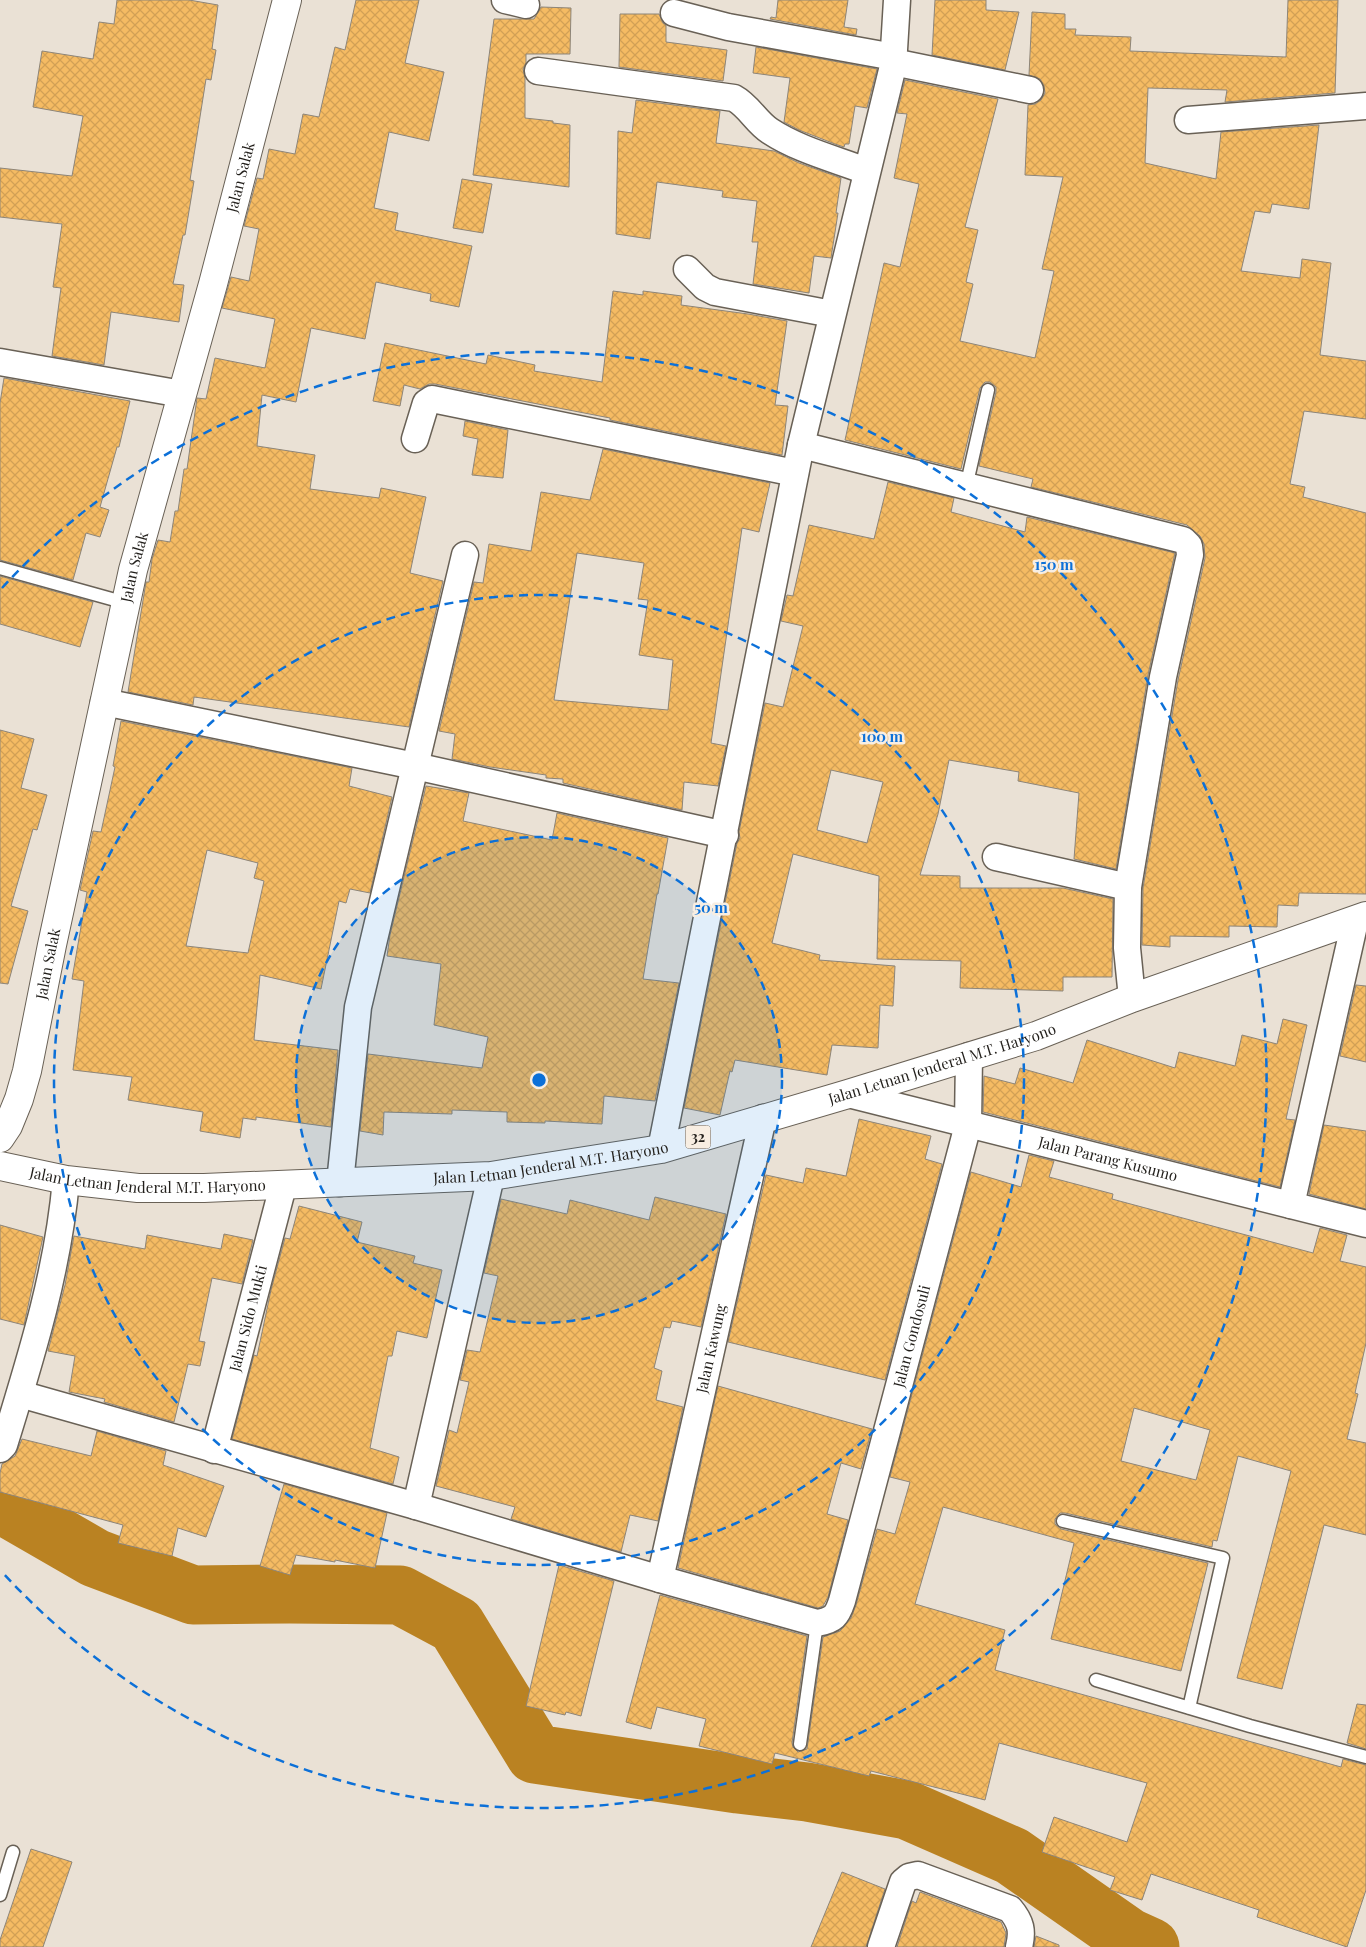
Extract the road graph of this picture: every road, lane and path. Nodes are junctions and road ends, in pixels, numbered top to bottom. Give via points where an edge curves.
1 (287, 0) edge
2 (897, 0) edge
3 (674, 13) dead end
4 (893, 60) junction
5 (538, 71) dead end
6 (1030, 90) dead end
7 (1366, 106) edge
8 (1188, 120) dead end
9 (866, 171) junction
10 (688, 269) dead end
11 (832, 314) junction
12 (0, 362) edge
13 (988, 390) dead end
14 (182, 394) junction
15 (415, 440) dead end
16 (801, 445) junction
17 (795, 473) junction
18 (964, 486) junction
19 (465, 555) dead end
20 (0, 568) edge
21 (126, 603) junction
22 (104, 702) junction
23 (415, 766) junction
24 (725, 835) junction
25 (996, 857) dead end
26 (1128, 887) junction
27 (1361, 919) edge
28 (1132, 998) junction
29 (969, 1056) junction
30 (848, 1094) junction
31 (763, 1118) junction
32 (968, 1125) junction
33 (0, 1138) edge
34 (661, 1148) junction
35 (0, 1166) edge
36 (491, 1176) junction
37 (66, 1180) junction
38 (340, 1183) junction
39 (283, 1186) junction
40 (1291, 1205) junction
41 (1366, 1224) edge
42 (20, 1394) junction
43 (0, 1449) edge
44 (214, 1450) junction
45 (416, 1506) junction
46 (1063, 1521) dead end
47 (660, 1579) junction
48 (827, 1619) junction
49 (1096, 1680) dead end
50 (1189, 1708) junction
51 (800, 1744) dead end
52 (1366, 1757) edge
53 (13, 1852) dead end
54 (0, 1895) edge
55 (881, 1947) edge
56 (1019, 1947) edge

1 - 14 main road, Jalan Salak via 214,284
2 - 4 street
3 - 4 street
4 - 6 street
4 - 9 street
5 - 9 street via 734,98 742,102 758,122 785,140
7 - 8 street
9 - 11 street
10 - 11 street via 705,287 715,292
11 - 16 street
12 - 14 street
13 - 18 lane
14 - 21 main road, Jalan Salak
15 - 17 street via 426,402 432,399
16 - 17 street
16 - 18 street
17 - 24 street
18 - 26 street via 1184,540 1189,546 1190,555 1163,677
19 - 23 street
20 - 21 lane
21 - 22 main road, Jalan Salak
22 - 23 street
22 - 33 main road, Jalan Salak via 27,1071 19,1099
23 - 24 street
23 - 38 street via 358,1007
24 - 34 street
25 - 26 street
26 - 28 street via 1127,948
27 - 28 main road, Jalan Letnan Jenderal M.T. Haryono / 32
27 - 40 street
28 - 29 main road, Jalan Letnan Jenderal M.T. Haryono / 32 via 1036,1036
29 - 30 main road, Jalan Letnan Jenderal M.T. Haryono / 32
29 - 32 street, Jalan Gondosuli
30 - 31 main road, Jalan Letnan Jenderal M.T. Haryono / 32
30 - 32 street, Jalan Parang Kusumo
31 - 34 main road, Jalan Letnan Jenderal M.T. Haryono / 32
31 - 47 street, Jalan Kawung
32 - 40 street, Jalan Parang Kusumo
32 - 48 street, Jalan Gondosuli
34 - 36 main road, Jalan Letnan Jenderal M.T. Haryono / 32
35 - 37 main road, Jalan Letnan Jenderal M.T. Haryono / 32
36 - 38 main road, Jalan Letnan Jenderal M.T. Haryono / 32
36 - 45 street
37 - 39 main road, Jalan Letnan Jenderal M.T. Haryono / 32 via 138,1188
37 - 42 street via 62,1224 38,1334
38 - 39 main road, Jalan Letnan Jenderal M.T. Haryono / 32
39 - 44 street, Jalan Sido Mukti
40 - 41 street, Jalan Parang Kusumo
42 - 43 street
42 - 44 street
44 - 45 street
45 - 47 street
46 - 50 lane via 1223,1558
47 - 48 street
48 - 51 lane
49 - 50 lane
50 - 52 lane
53 - 54 lane
55 - 56 street via 903,1882 918,1875 1010,1909 1021,1926

